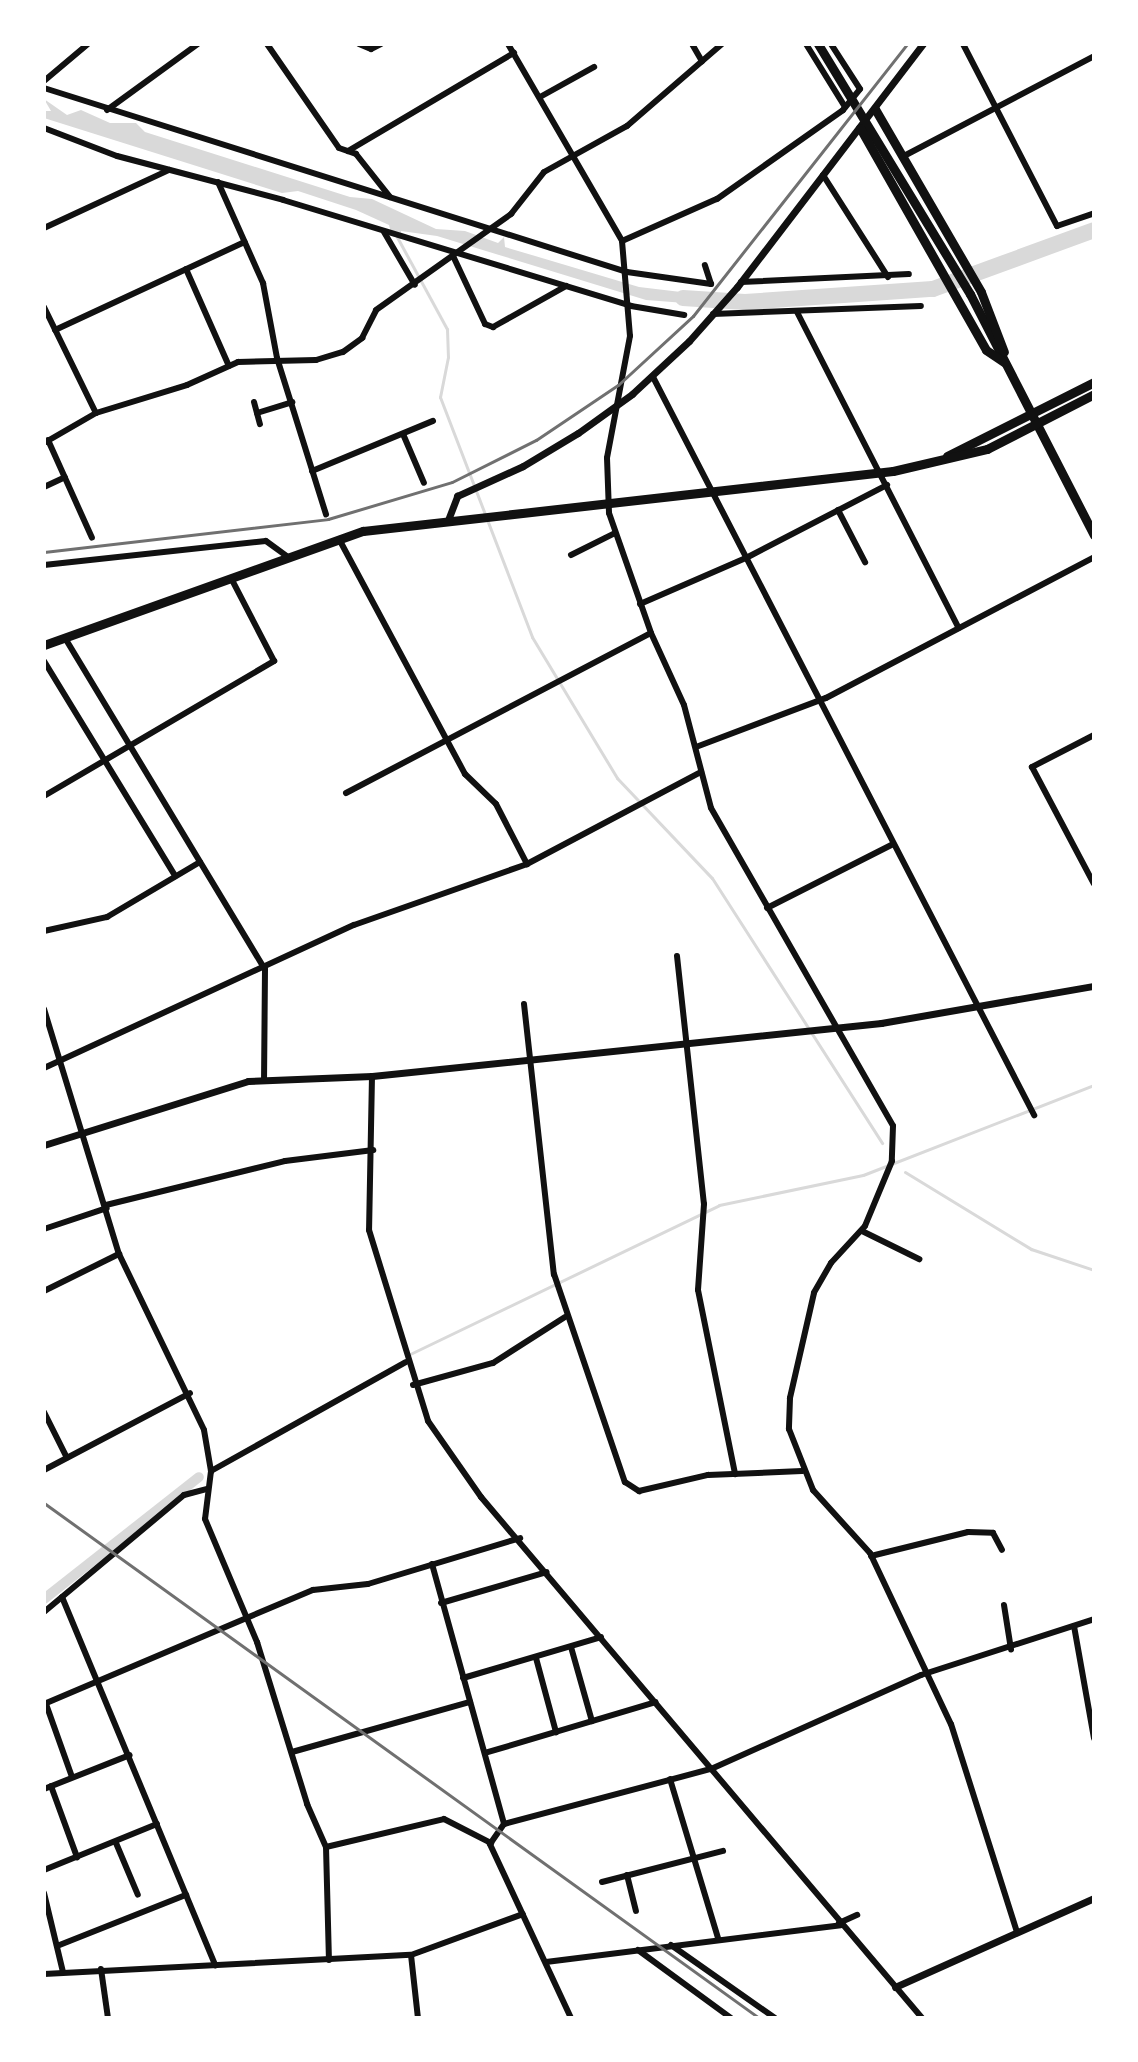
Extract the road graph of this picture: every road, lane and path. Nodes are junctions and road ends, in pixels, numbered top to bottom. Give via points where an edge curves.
1 (88, 44) edge
2 (198, 44) edge
3 (267, 44) edge
4 (359, 44) edge
5 (381, 44) edge
6 (508, 44) edge
7 (692, 44) edge
8 (722, 44) edge
9 (806, 44) edge
10 (824, 44) edge
11 (831, 44) edge
12 (923, 44) edge
13 (963, 44) edge
14 (814, 48) edge
15 (514, 53) junction
16 (1094, 56) edge
17 (702, 61) junction
18 (594, 67) dead end
19 (44, 81) edge
20 (44, 88) edge
21 (540, 97) junction
22 (845, 107) junction
23 (995, 107) junction
24 (875, 109) junction
25 (107, 110) junction
26 (44, 128) edge
27 (860, 128) junction
28 (348, 151) junction
29 (573, 157) junction
30 (902, 157) junction
31 (169, 170) junction
32 (823, 175) junction
33 (218, 182) junction
34 (390, 197) junction
35 (1094, 213) edge
36 (44, 228) edge
37 (490, 229) junction
38 (387, 233) junction
39 (622, 241) junction
40 (245, 242) junction
41 (458, 255) junction
42 (705, 265) dead end
43 (186, 269) junction
44 (627, 274) junction
45 (909, 274) dead end
46 (888, 277) junction
47 (417, 284) junction
48 (739, 284) junction
49 (566, 286) junction
50 (631, 304) junction
51 (921, 306) dead end
52 (44, 307) edge
53 (714, 312) junction
54 (797, 312) junction
55 (684, 315) dead end
56 (48, 323) edge
57 (55, 330) junction
58 (277, 358) junction
59 (1007, 364) junction
60 (229, 366) junction
61 (653, 377) junction
62 (1094, 382) edge
63 (1094, 394) edge
64 (254, 402) dead end
65 (292, 402) junction
66 (614, 409) junction
67 (96, 413) junction
68 (257, 413) junction
69 (1035, 419) junction
70 (433, 421) dead end
71 (260, 424) dead end
72 (403, 434) junction
73 (46, 442) edge
74 (312, 471) junction
75 (881, 472) junction
76 (65, 477) junction
77 (424, 483) dead end
78 (887, 485) junction
79 (44, 487) edge
80 (712, 492) junction
81 (609, 502) junction
82 (838, 510) junction
83 (326, 514) dead end
84 (448, 520) junction
85 (615, 533) junction
86 (1094, 535) edge
87 (92, 538) dead end
88 (339, 539) junction
89 (571, 555) dead end
90 (288, 557) junction
91 (1094, 557) edge
92 (746, 558) junction
93 (865, 562) dead end
94 (44, 565) edge
95 (231, 578) junction
96 (640, 604) junction
97 (959, 628) junction
98 (651, 633) junction
99 (65, 638) junction
100 (44, 645) edge
101 (44, 661) edge
102 (819, 701) junction
103 (1094, 735) edge
104 (447, 741) junction
105 (130, 746) junction
106 (696, 747) junction
107 (105, 761) junction
108 (701, 772) junction
109 (346, 793) dead end
110 (44, 796) edge
111 (893, 844) junction
112 (200, 862) junction
113 (527, 864) junction
114 (175, 876) junction
115 (1094, 884) edge
116 (767, 908) junction
117 (44, 931) edge
118 (677, 956) dead end
119 (265, 969) junction
120 (1094, 986) edge
121 (524, 1004) dead end
122 (977, 1005) junction
123 (44, 1009) edge
124 (839, 1027) junction
125 (687, 1043) junction
126 (532, 1060) junction
127 (64, 1062) junction
128 (44, 1068) edge
129 (372, 1076) junction
130 (264, 1079) junction
131 (1033, 1112) dead end
132 (83, 1132) junction
133 (44, 1145) edge
134 (373, 1150) junction
135 (106, 1206) junction
136 (863, 1228) junction
137 (44, 1229) edge
138 (119, 1254) junction
139 (919, 1259) dead end
140 (44, 1291) edge
141 (565, 1317) junction
142 (406, 1362) junction
143 (413, 1385) junction
144 (190, 1393) junction
145 (44, 1412) edge
146 (67, 1458) junction
147 (44, 1470) edge
148 (211, 1471) junction
149 (802, 1471) junction
150 (735, 1474) junction
151 (207, 1489) junction
152 (520, 1538) junction
153 (1002, 1550) dead end
154 (871, 1556) junction
155 (432, 1564) junction
156 (547, 1572) junction
157 (62, 1597) junction
158 (441, 1603) junction
159 (1004, 1605) dead end
160 (44, 1612) edge
161 (247, 1618) junction
162 (1094, 1619) edge
163 (1074, 1626) junction
164 (601, 1637) junction
165 (571, 1647) junction
166 (1011, 1649) junction
167 (536, 1658) junction
168 (928, 1675) junction
169 (463, 1678) junction
170 (99, 1683) junction
171 (470, 1702) junction
172 (656, 1702) junction
173 (45, 1704) edge
174 (592, 1721) junction
175 (556, 1732) junction
176 (1094, 1738) edge
177 (292, 1752) junction
178 (485, 1753) junction
179 (130, 1755) junction
180 (711, 1769) junction
181 (72, 1777) junction
182 (670, 1779) junction
183 (47, 1787) edge
184 (157, 1824) junction
185 (504, 1824) junction
186 (116, 1843) junction
187 (491, 1843) junction
188 (326, 1847) junction
189 (723, 1851) dead end
190 (77, 1857) junction
191 (694, 1858) junction
192 (44, 1870) edge
193 (627, 1875) junction
194 (602, 1882) dead end
195 (44, 1893) edge
196 (138, 1895) dead end
197 (186, 1895) junction
198 (1094, 1898) edge
199 (636, 1911) dead end
200 (523, 1914) junction
201 (857, 1915) dead end
202 (840, 1924) junction
203 (1017, 1932) junction
204 (718, 1938) junction
205 (671, 1945) junction
206 (57, 1946) junction
207 (638, 1950) junction
208 (411, 1955) junction
209 (329, 1960) junction
210 (546, 1962) junction
211 (215, 1965) junction
212 (101, 1969) junction
213 (63, 1972) junction
214 (44, 1974) edge
215 (895, 1987) junction
216 (108, 2018) edge
217 (418, 2018) edge
218 (571, 2018) edge
219 (731, 2018) edge
220 (775, 2018) edge
221 (922, 2018) edge

1 - 19 street
2 - 25 street
3 - 28 street via 339,148
4 - 5 street via 371,49
6 - 15 street
7 - 17 street
8 - 17 street
9 - 14 street
10 - 14 street
11 - 22 street via 860,89
12 - 24 street
13 - 23 street
14 - 22 street
14 - 59 main road via 970,294
15 - 21 street
15 - 28 street
16 - 23 street
17 - 29 street via 627,126
18 - 21 street
20 - 25 street
21 - 29 street
22 - 39 street via 717,199
23 - 30 street
23 - 35 street via 1057,226
24 - 27 street
24 - 30 main road
25 - 34 street via 136,114
26 - 31 street
27 - 32 street
27 - 59 main road via 986,350
28 - 34 street
29 - 37 street via 544,172 511,214
29 - 39 street
30 - 59 main road via 981,292 1000,331
31 - 33 street
31 - 36 street
32 - 46 street
32 - 48 street
33 - 38 street
33 - 40 street
34 - 37 street
37 - 41 street
37 - 44 street
38 - 41 street
38 - 47 street
39 - 44 street
40 - 43 street
40 - 58 street via 263,283
41 - 47 street
41 - 49 street
41 - 49 street via 485,324 493,327
42 - 44 street via 711,284
43 - 57 street
43 - 60 street
44 - 50 street
45 - 46 street
46 - 48 street
47 - 58 street via 376,310 362,338 343,352 316,360
48 - 53 street
49 - 50 street
50 - 55 street
50 - 66 street
51 - 54 street
52 - 56 street
53 - 54 street
53 - 61 street
54 - 75 street
56 - 57 street
57 - 67 street
58 - 60 street
58 - 65 street
59 - 69 main road
60 - 67 street
61 - 66 street
61 - 80 street
62 - 69 main road
63 - 69 main road
64 - 68 street
65 - 68 street
65 - 74 street
66 - 81 street via 606,468
66 - 84 street via 523,466 452,501
67 - 73 street
68 - 71 street
69 - 75 main road via 924,465
69 - 86 main road
70 - 72 street
72 - 74 street
72 - 77 street
73 - 76 street
74 - 83 street
75 - 78 street
75 - 80 main road
76 - 79 street
76 - 87 street
78 - 82 street
78 - 97 street
80 - 81 main road
80 - 92 street
81 - 84 main road
81 - 85 street
82 - 92 street
82 - 93 street
84 - 88 main road via 384,527
85 - 89 street
85 - 96 street
88 - 90 main road
88 - 104 street
90 - 94 street via 266,541
90 - 95 main road
91 - 97 street
92 - 96 street
92 - 102 street
95 - 99 main road
95 - 105 street via 274,661
96 - 98 street
97 - 102 street
98 - 104 street
98 - 106 street
99 - 100 main road
99 - 105 street
101 - 107 street
102 - 106 street
102 - 111 street
103 - 115 street via 1032,767
104 - 109 street
104 - 113 street via 465,774 496,804
105 - 107 street
105 - 112 street
106 - 108 street
107 - 110 street
107 - 114 street
108 - 113 street
108 - 116 street via 711,808
111 - 116 street
111 - 122 street
112 - 114 street
112 - 119 street
113 - 119 street via 362,922
114 - 117 street via 107,917
116 - 124 street
118 - 125 street
119 - 127 street
119 - 130 street
120 - 122 street
121 - 126 street
122 - 124 street
122 - 131 street
123 - 127 street
124 - 125 street
124 - 136 street via 889,1116 894,1155
125 - 126 street
125 - 150 street via 702,1211 698,1290
126 - 129 street
126 - 141 street via 556,1282
127 - 128 street
127 - 132 street
129 - 130 street
129 - 134 street
130 - 132 street
132 - 133 street
132 - 135 street
134 - 135 street via 285,1161
134 - 142 street via 369,1230
135 - 137 street
135 - 138 street
136 - 139 street
136 - 149 street via 819,1279 797,1363 789,1422
138 - 140 street
138 - 144 street
141 - 143 street via 493,1363
141 - 150 street via 629,1486 639,1491
142 - 143 street
142 - 148 street
143 - 152 street via 428,1421 481,1497
144 - 146 street
144 - 148 street
145 - 146 street
146 - 147 street
148 - 151 street
149 - 150 street
149 - 154 street
151 - 157 street via 184,1495
151 - 161 street via 208,1528
152 - 155 street
152 - 156 street
153 - 154 street via 989,1531
154 - 168 street
155 - 158 street
155 - 161 street via 368,1584 322,1587
156 - 158 street
156 - 164 street
157 - 160 street
157 - 170 street
158 - 169 street
159 - 166 street
161 - 170 street
161 - 177 street
162 - 163 street
163 - 166 street
163 - 176 street
164 - 165 street
164 - 172 street
165 - 167 street
165 - 174 street
166 - 168 street
167 - 169 street
167 - 175 street
168 - 180 street
168 - 203 street via 959,1744
169 - 171 street
170 - 173 street
170 - 179 street
171 - 177 street
171 - 178 street
172 - 174 street
172 - 180 street
173 - 181 street
174 - 175 street
175 - 178 street
177 - 188 street
178 - 185 street
179 - 181 street
179 - 184 street
180 - 182 street
180 - 202 street
181 - 183 street
182 - 185 street
182 - 191 street
183 - 190 street
184 - 186 street
184 - 197 street
185 - 187 street
186 - 190 street
186 - 196 street
187 - 188 street via 444,1819
187 - 200 street
188 - 209 street
189 - 191 street
190 - 192 street
191 - 193 street
191 - 204 street
193 - 194 street
193 - 199 street
195 - 206 street
197 - 206 street
197 - 211 street
198 - 203 street
200 - 208 street
200 - 210 street
201 - 202 street
202 - 204 street
202 - 215 street
203 - 215 street
204 - 205 street
205 - 207 street
205 - 220 street
206 - 213 street
207 - 210 street
207 - 219 street
208 - 209 street
208 - 217 street
209 - 211 street
210 - 218 street
211 - 212 street
212 - 213 street
212 - 216 street
213 - 214 street
215 - 221 street

